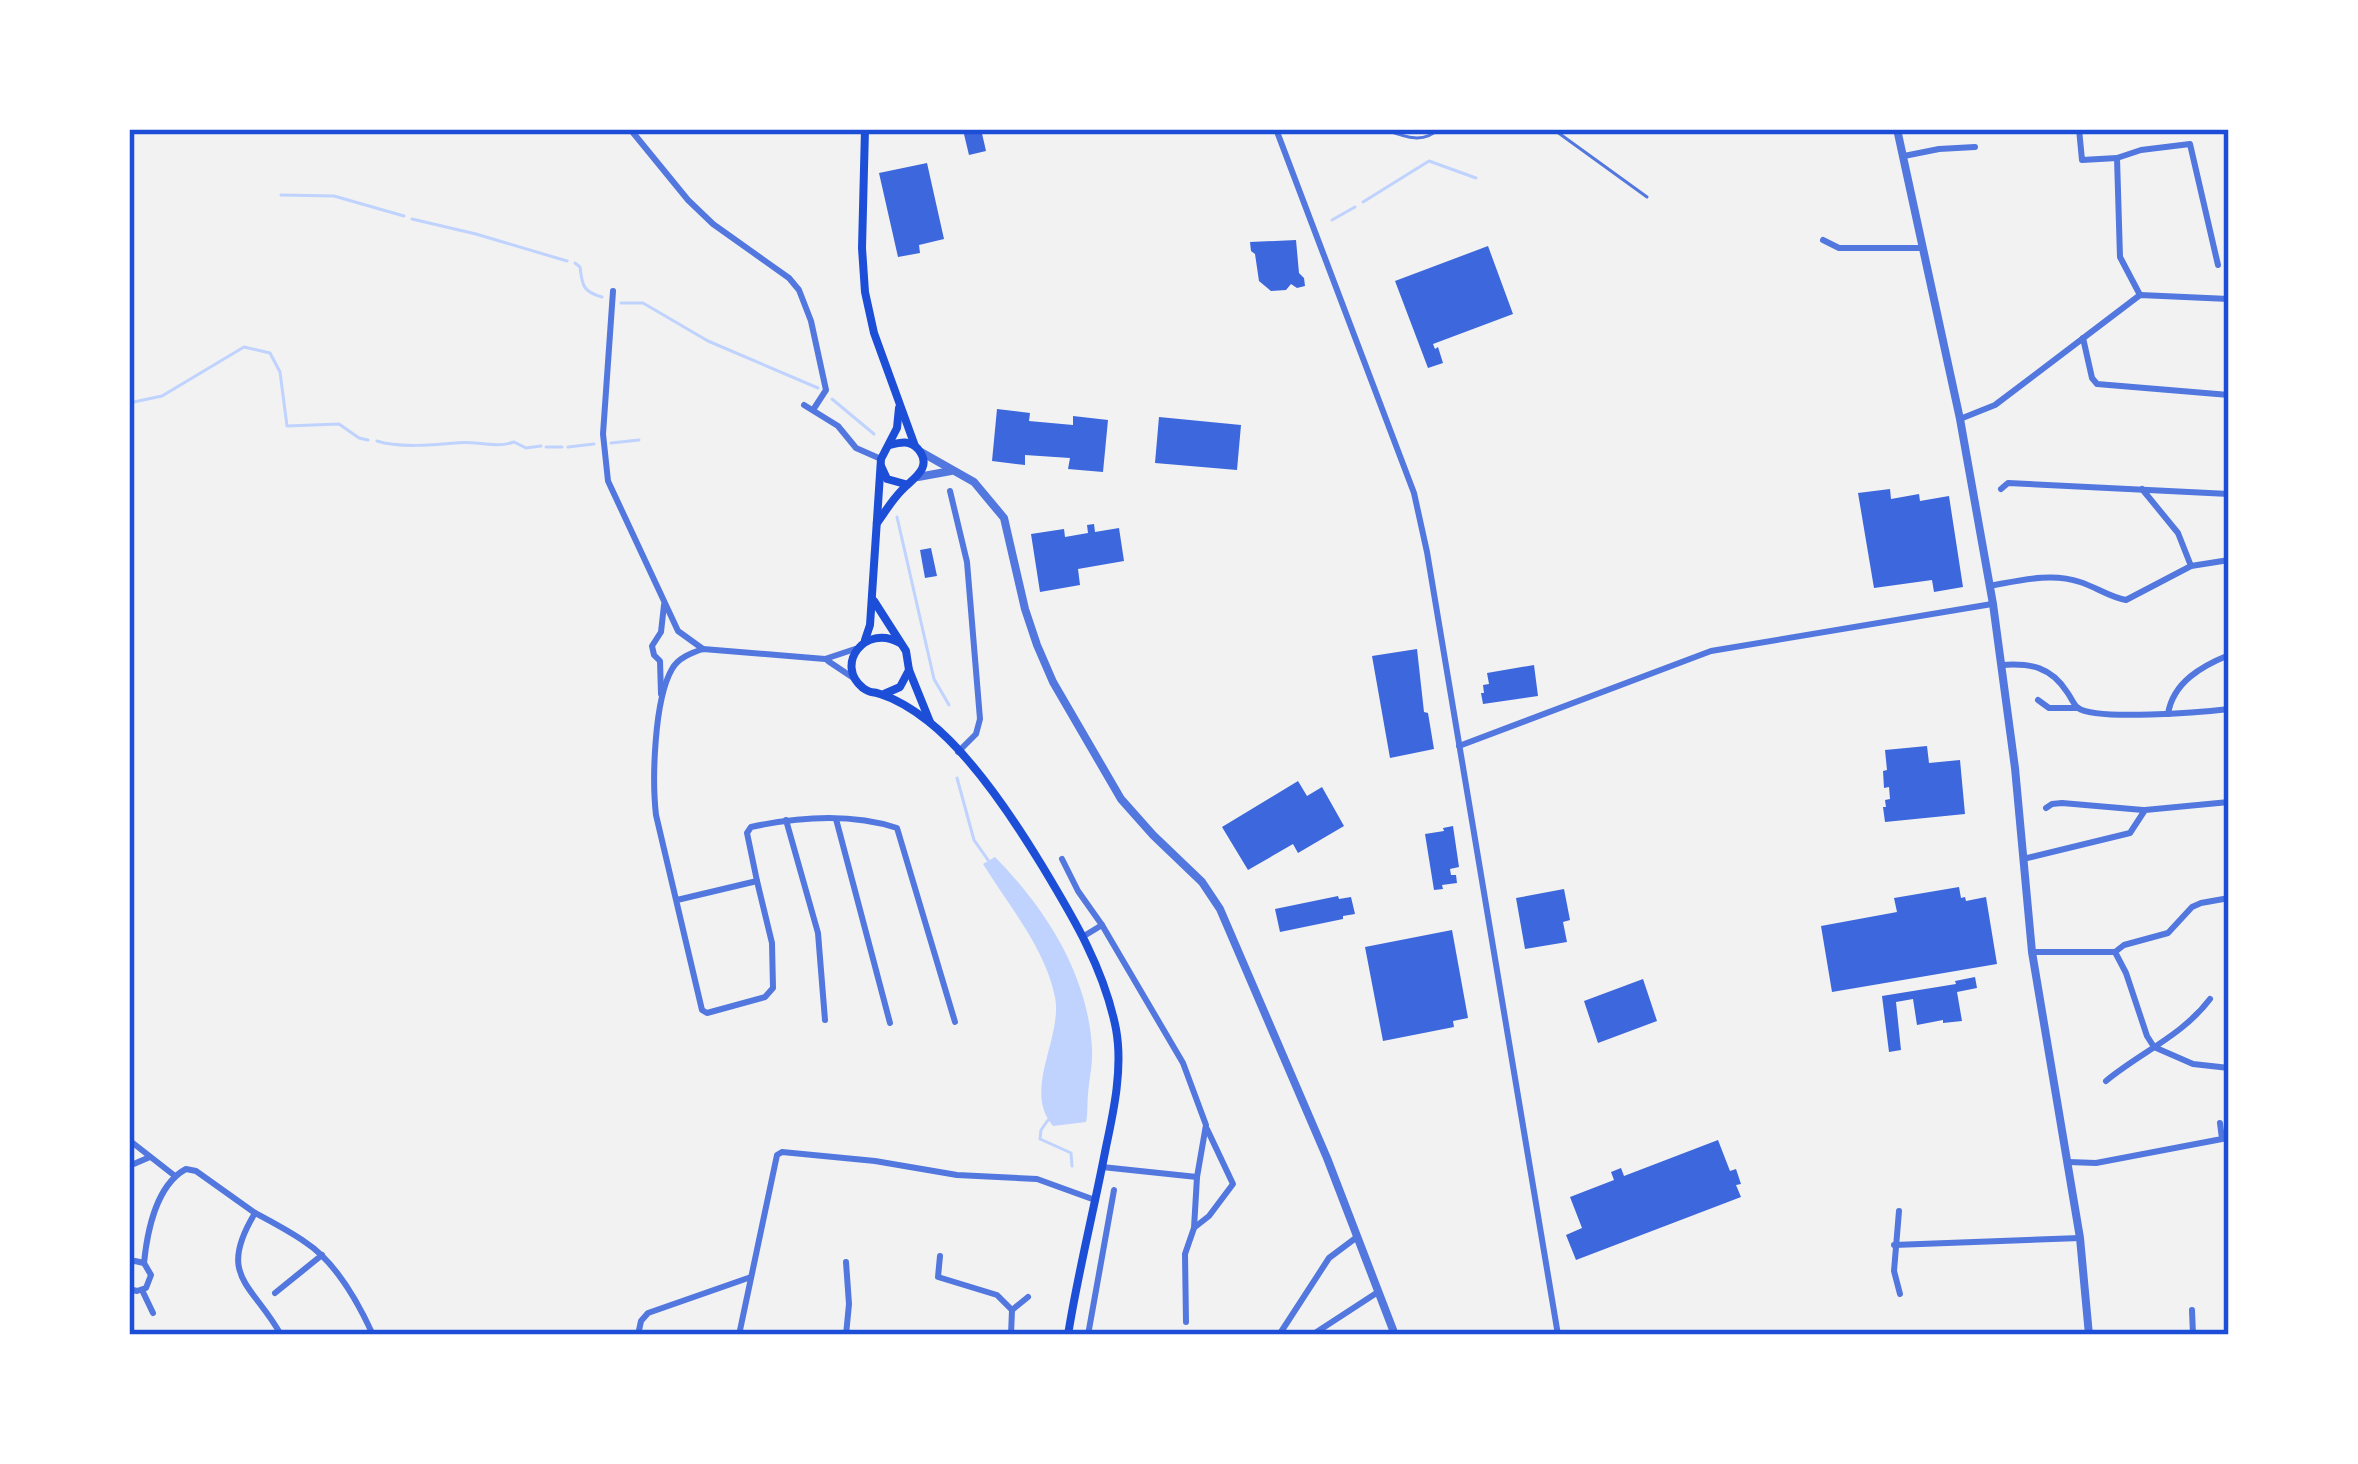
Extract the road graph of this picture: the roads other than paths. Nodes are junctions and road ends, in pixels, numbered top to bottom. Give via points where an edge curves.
1 (630, 129) edge
2 (865, 129) edge
3 (1276, 129) edge
4 (1383, 129) edge
5 (1439, 129) edge
6 (1552, 129) edge
7 (1897, 129) edge
8 (2079, 129) edge
9 (1975, 148) dead end
10 (1904, 156) junction
11 (2117, 158) junction
12 (1647, 197) dead end
13 (1823, 240) dead end
14 (1922, 248) junction
15 (2218, 266) dead end
16 (614, 291) dead end
17 (2140, 296) junction
18 (2229, 299) edge
19 (2083, 338) junction
20 (2229, 395) edge
21 (900, 400) junction
22 (1960, 419) junction
23 (888, 446) junction
24 (917, 449) junction
25 (881, 463) junction
26 (952, 471) junction
27 (918, 477) junction
28 (906, 484) junction
29 (2001, 489) dead end
30 (2142, 489) junction
31 (950, 491) dead end
32 (2229, 494) edge
33 (876, 524) junction
34 (2229, 560) edge
35 (2191, 566) junction
36 (1989, 586) junction
37 (872, 595) junction
38 (664, 603) junction
39 (1993, 604) junction
40 (678, 631) junction
41 (662, 632) junction
42 (686, 639) junction
43 (900, 644) junction
44 (861, 645) junction
45 (703, 649) junction
46 (686, 655) junction
47 (2229, 655) edge
48 (825, 659) junction
49 (660, 662) junction
50 (673, 664) junction
51 (2002, 665) junction
52 (909, 670) junction
53 (858, 682) junction
54 (882, 694) junction
55 (2038, 700) dead end
56 (662, 704) junction
57 (2078, 708) junction
58 (2229, 710) edge
59 (2168, 714) junction
60 (930, 723) junction
61 (1459, 746) junction
62 (958, 752) junction
63 (2229, 802) edge
64 (2046, 808) dead end
65 (2145, 810) junction
66 (836, 819) junction
67 (786, 820) junction
68 (1062, 859) dead end
69 (2023, 859) junction
70 (757, 881) junction
71 (2229, 898) edge
72 (676, 900) junction
73 (1102, 926) junction
74 (1084, 936) junction
75 (2032, 952) junction
76 (2115, 952) junction
77 (2210, 999) dead end
78 (825, 1020) dead end
79 (955, 1022) dead end
80 (890, 1023) dead end
81 (2154, 1047) junction
82 (2229, 1068) edge
83 (2106, 1082) dead end
84 (2220, 1123) dead end
85 (1206, 1125) junction
86 (129, 1140) edge
87 (150, 1157) junction
88 (2068, 1162) junction
89 (129, 1166) edge
90 (1102, 1167) junction
91 (175, 1177) junction
92 (1197, 1177) junction
93 (1114, 1190) dead end
94 (1095, 1200) junction
95 (1899, 1211) dead end
96 (255, 1213) junction
97 (1194, 1228) junction
98 (1358, 1237) junction
99 (2080, 1238) junction
100 (1894, 1245) junction
101 (322, 1256) junction
102 (940, 1256) dead end
103 (846, 1262) dead end
104 (129, 1263) edge
105 (144, 1263) junction
106 (751, 1277) junction
107 (129, 1288) edge
108 (142, 1290) junction
109 (1378, 1292) junction
110 (275, 1293) dead end
111 (1900, 1294) dead end
112 (1028, 1297) dead end
113 (1073, 1303) junction
114 (1091, 1307) junction
115 (1012, 1310) junction
116 (2192, 1310) dead end
117 (153, 1313) dead end
118 (1186, 1322) dead end
119 (281, 1335) edge
120 (373, 1335) edge
121 (638, 1335) edge
122 (739, 1335) edge
123 (846, 1335) edge
124 (1011, 1335) edge
125 (1068, 1335) edge
126 (1088, 1335) edge
127 (1279, 1335) edge
128 (1312, 1335) edge
129 (1395, 1335) edge
130 (1558, 1335) edge
131 (2089, 1335) edge
132 (2193, 1335) edge

1 - 25 street via 712,224 802,294 826,390 809,407
2 - 21 main road via 865,292
3 - 61 street via 1414,493
4 - 5 lane via 1417,139
6 - 12 lane
7 - 10 street
8 - 11 street via 2082,160
9 - 10 street
10 - 14 street
11 - 15 street via 2190,144
11 - 17 street via 2120,257
13 - 14 street via 1839,248
14 - 22 street
16 - 38 street via 603,459
17 - 18 street
17 - 19 street
19 - 20 street via 2097,384
19 - 22 street via 1995,405
21 - 23 main road
21 - 24 main road
22 - 36 street
23 - 24 main road
23 - 25 main road
24 - 26 street
24 - 27 main road
25 - 28 main road via 887,478
25 - 33 main road
26 - 27 street
26 - 98 street via 974,482 1004,518 1037,645 1094,756 1121,799 1220,909
27 - 28 main road
28 - 33 main road
29 - 30 street
30 - 32 street
30 - 35 street via 2178,533
31 - 62 street via 967,562 980,719
33 - 37 main road
34 - 35 street
35 - 36 street via 2126,601 2071,579
36 - 39 street
37 - 43 main road
37 - 44 main road
38 - 40 street
38 - 41 street
39 - 51 street
39 - 61 street via 1711,651
40 - 41 street
40 - 42 street
41 - 49 street via 652,646
42 - 45 street
42 - 46 street
43 - 44 main road via 882,637
43 - 52 main road
44 - 48 street
44 - 53 main road via 852,664
45 - 46 street
45 - 48 street
46 - 50 street
47 - 59 street via 2191,676
48 - 53 street
49 - 50 street
49 - 56 street
50 - 56 street
51 - 57 street via 2053,674
51 - 69 street
52 - 54 main road via 900,687
52 - 60 main road
53 - 54 main road
54 - 60 main road
55 - 57 street
56 - 72 street via 654,799
57 - 59 street
58 - 59 street
60 - 62 main road
61 - 130 street
62 - 74 main road via 1019,828
63 - 65 street
64 - 65 street
65 - 69 street via 2130,833
66 - 67 street
66 - 79 street via 897,828
66 - 80 street
67 - 70 street via 747,831
67 - 78 street via 818,933
68 - 73 street
69 - 75 street
70 - 72 street
70 - 72 street via 773,988 707,1013
71 - 76 street via 2192,907 2168,933
73 - 74 street
73 - 85 street via 1183,1063
74 - 90 main road via 1117,1035
75 - 76 street
75 - 88 street
76 - 81 street
77 - 81 street
81 - 82 street
81 - 83 street
84 - 88 street via 2222,1139
85 - 92 street
85 - 97 street via 1233,1184
86 - 87 street
87 - 89 street
87 - 91 street
88 - 99 street
90 - 92 street
90 - 94 main road
91 - 96 street via 196,1171
91 - 105 street via 157,1205
92 - 97 street
93 - 114 street
94 - 106 street via 1037,1179 782,1152
94 - 113 main road
95 - 100 street
96 - 101 street
96 - 119 street via 238,1272
97 - 118 street via 1185,1254
98 - 109 street
98 - 127 street via 1329,1258
99 - 100 street
99 - 131 street
100 - 111 street
101 - 110 street
101 - 120 street
102 - 115 street via 938,1276 998,1295
103 - 123 street
104 - 105 street
105 - 108 street via 152,1275
106 - 121 street via 648,1313
106 - 122 street
107 - 108 street
108 - 117 street
109 - 128 street
109 - 129 street
112 - 115 street
113 - 114 street
113 - 125 main road
114 - 126 street
115 - 124 street
116 - 132 street

